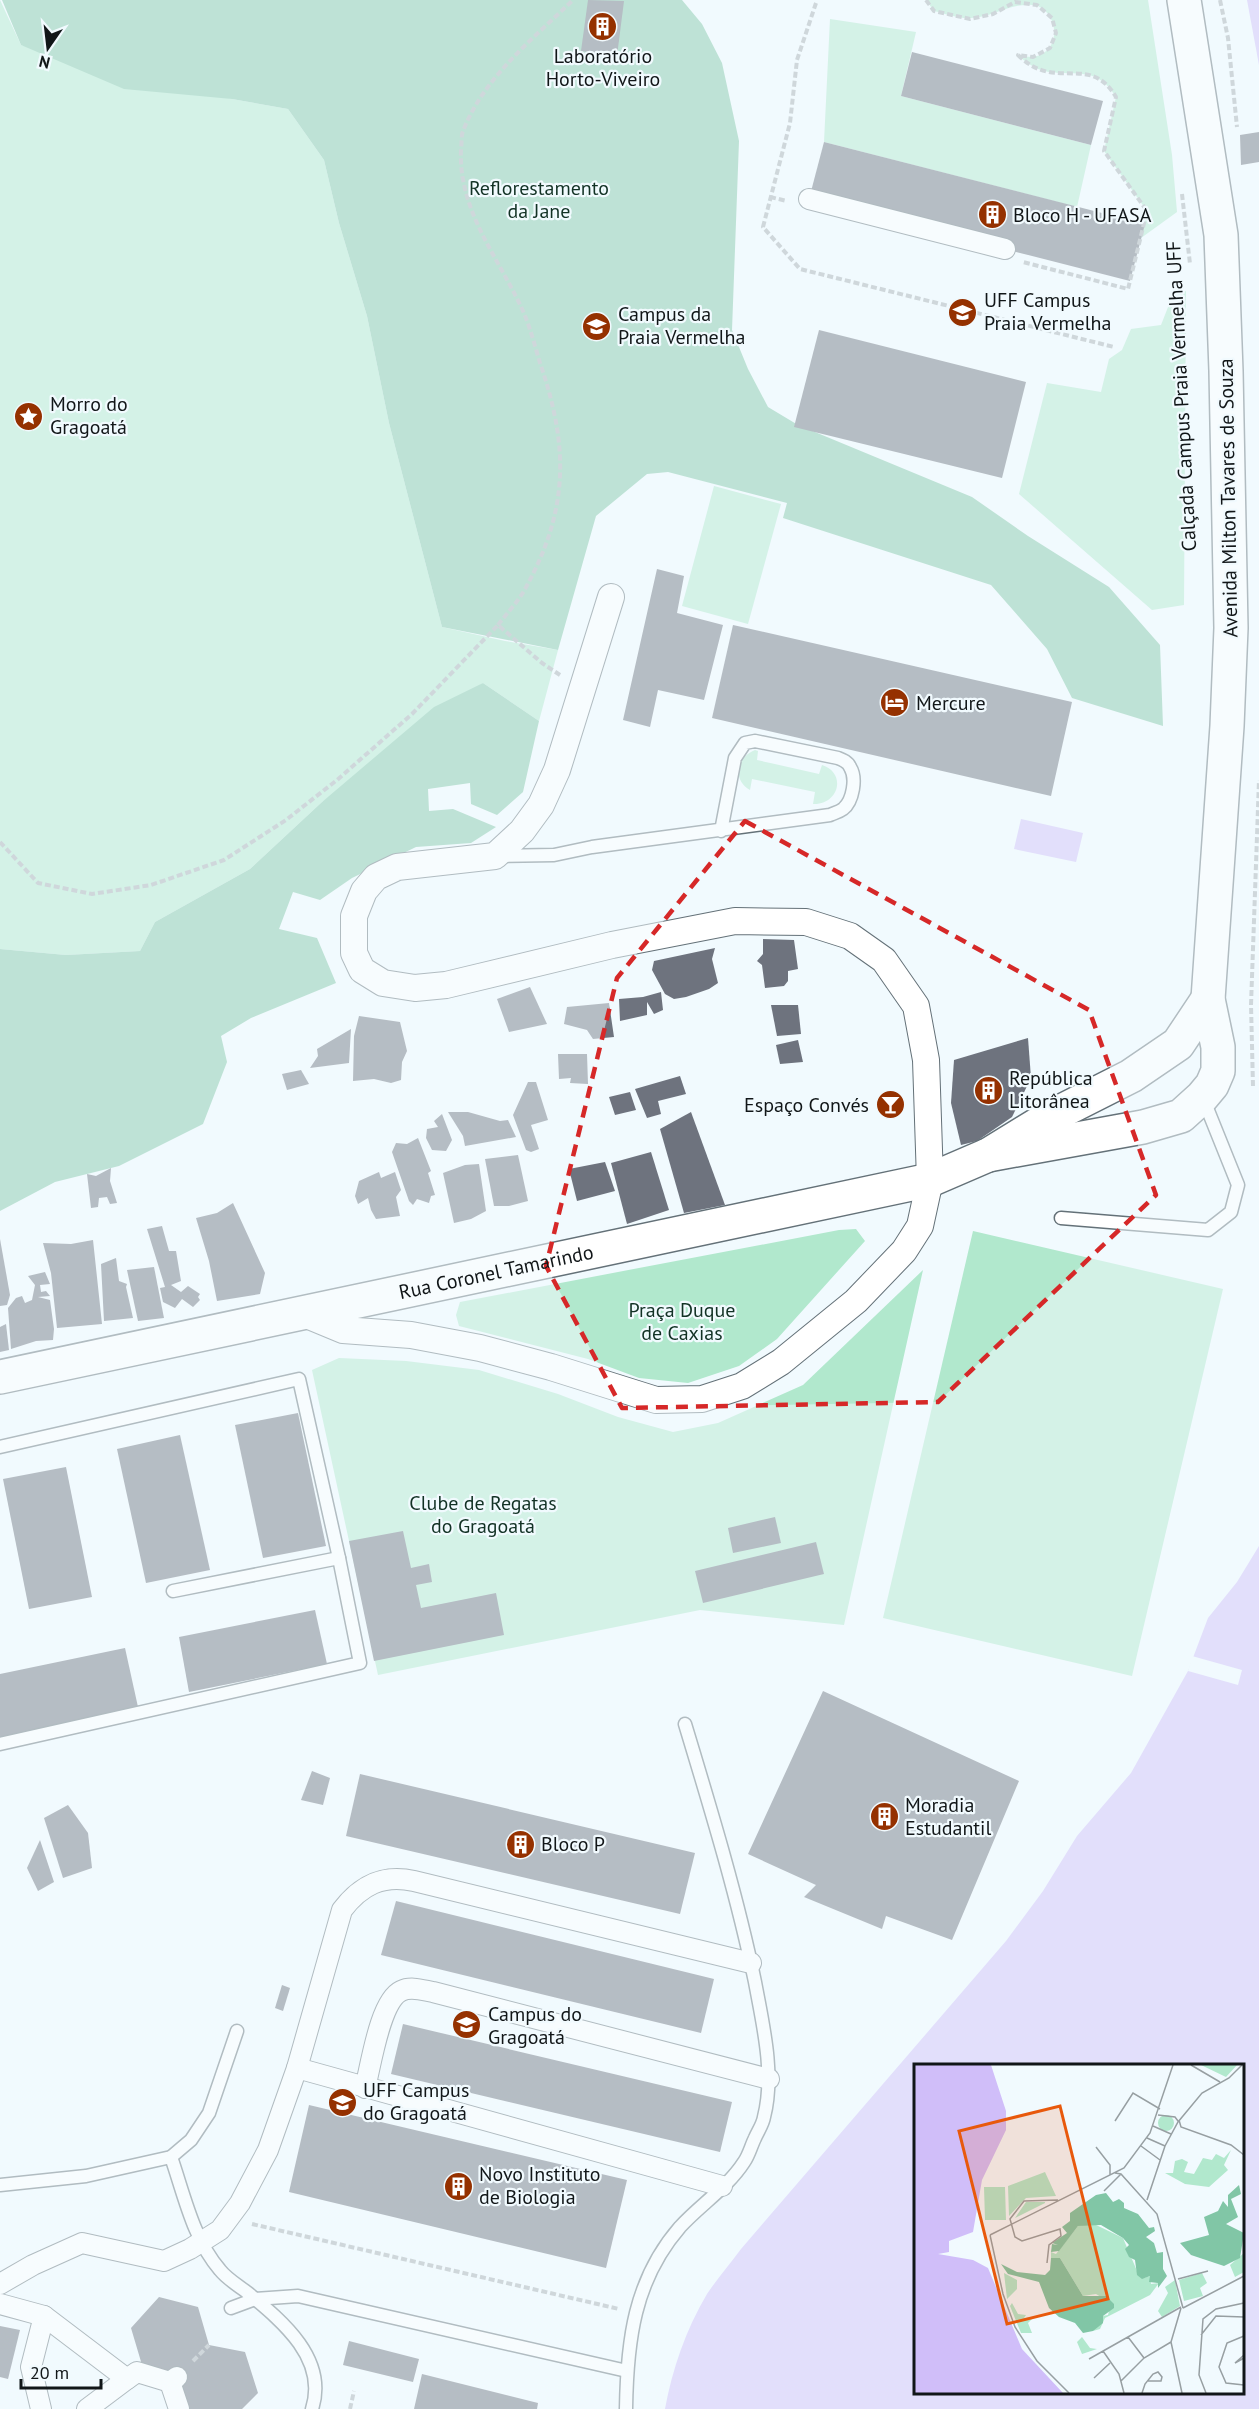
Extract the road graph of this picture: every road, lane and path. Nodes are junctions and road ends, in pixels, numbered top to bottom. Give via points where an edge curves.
1 (573, 0) edge
2 (926, 0) edge
3 (1184, 0) edge
4 (816, 3) dead end
5 (1181, 188) dead end
6 (809, 199) dead end
7 (1005, 249) dead end
8 (1191, 270) dead end
9 (1128, 289) dead end
10 (1114, 347) dead end
11 (611, 597) dead end
12 (498, 625) junction
13 (584, 688) junction
14 (1259, 780) edge
15 (721, 831) junction
16 (0, 842) edge
17 (495, 856) junction
18 (1208, 999) junction
19 (1165, 1053) junction
20 (1131, 1077) junction
21 (1253, 1086) dead end
22 (1202, 1097) junction
23 (1155, 1124) junction
24 (988, 1155) junction
25 (930, 1180) junction
26 (1060, 1218) dead end
27 (302, 1313) junction
28 (0, 1377) edge
29 (0, 1447) edge
30 (339, 1558) junction
31 (173, 1592) dead end
32 (685, 1724) dead end
33 (0, 1744) edge
34 (751, 1963) junction
35 (237, 2031) dead end
36 (297, 2068) junction
37 (769, 2079) junction
38 (365, 2088) junction
39 (171, 2157) junction
40 (0, 2185) edge
41 (722, 2186) junction
42 (229, 2219) junction
43 (201, 2242) junction
44 (0, 2284) edge
45 (255, 2299) junction
46 (0, 2304) edge
47 (231, 2308) dead end
48 (634, 2313) junction
49 (44, 2316) junction
50 (627, 2371) junction
51 (128, 2379) junction
52 (354, 2391) dead end
53 (41, 2409) edge
54 (87, 2409) edge
55 (179, 2409) edge
56 (312, 2409) edge
57 (350, 2409) edge
58 (626, 2409) edge

1 - 12 path via 482,93 462,133 460,165 468,198 488,249 523,312 552,397 561,448 560,491 545,548 524,591
2 - 9 path via 934,11 970,19 993,14 1015,2 1037,5 1052,18 1056,33 1050,48 1033,57 1018,56 1039,71 1090,74 1107,83 1116,97 1104,150 1147,211
3 - 18 main road, Avenida Milton Tavares de Souza via 1221,235 1226,371 1231,628
4 - 10 path via 797,60 790,123 763,227 800,269
5 - 8 path, Calçada Campus Praia Vermelha UFF
6 - 7 street
11 - 13 street
12 - 13 path via 542,663
12 - 16 path via 412,714 337,780 286,820 224,860 151,885 92,894 38,883
13 - 17 street via 541,806
14 - 21 path via 1251,1005
15 - 15 lane via 735,758 745,743 755,741 838,758 849,764 854,773 849,802 842,810
15 - 17 lane via 554,855
17 - 25 street via 397,867 376,877 364,891 354,916 354,953 362,970 383,983 415,988 446,985 612,945 735,921 806,922 850,936 884,960 916,1006 926,1060
18 - 19 main road, Rua Coronel Tamarindo via 1186,1034
18 - 22 main road, Rua Coronel Tamarindo via 1218,1047 1218,1071
19 - 20 main road, Rua Coronel Tamarindo
19 - 22 main road via 1191,1066
20 - 23 main road via 1134,1103
20 - 24 main road, Rua Coronel Tamarindo via 1050,1117
22 - 23 main road, Rua Coronel Tamarindo via 1182,1116
22 - 26 lane via 1238,1185 1231,1212 1208,1230
23 - 24 main road, Rua Coronel Tamarindo
24 - 25 main road, Rua Coronel Tamarindo
25 - 27 main road, Rua Coronel Tamarindo
25 - 27 street via 920,1226 904,1251 856,1301 781,1362 742,1386 702,1399 656,1400 480,1348 411,1335 343,1330
27 - 28 main road, Rua Coronel Tamarindo
29 - 30 lane via 299,1379
30 - 31 lane
30 - 33 lane via 360,1663
32 - 34 lane via 723,1849
34 - 36 street via 414,1881 388,1878 364,1887 342,1910
34 - 37 lane
35 - 39 lane via 209,2113 191,2140
36 - 38 street
36 - 42 street via 268,2150
37 - 38 street via 408,1988 398,1992 387,2006
37 - 41 lane via 764,2117 744,2163
38 - 41 street
39 - 40 lane via 86,2176
39 - 43 lane
41 - 48 lane via 662,2250
42 - 43 street
42 - 48 path
43 - 44 street via 164,2260 82,2243
43 - 45 lane via 220,2271
45 - 47 lane
45 - 50 lane via 298,2296
45 - 56 lane via 306,2352 316,2376 317,2396
46 - 49 street
48 - 50 lane
49 - 51 street
49 - 53 street via 32,2367
50 - 58 lane
51 - 54 street
51 - 55 street via 137,2372 174,2380
52 - 57 path

